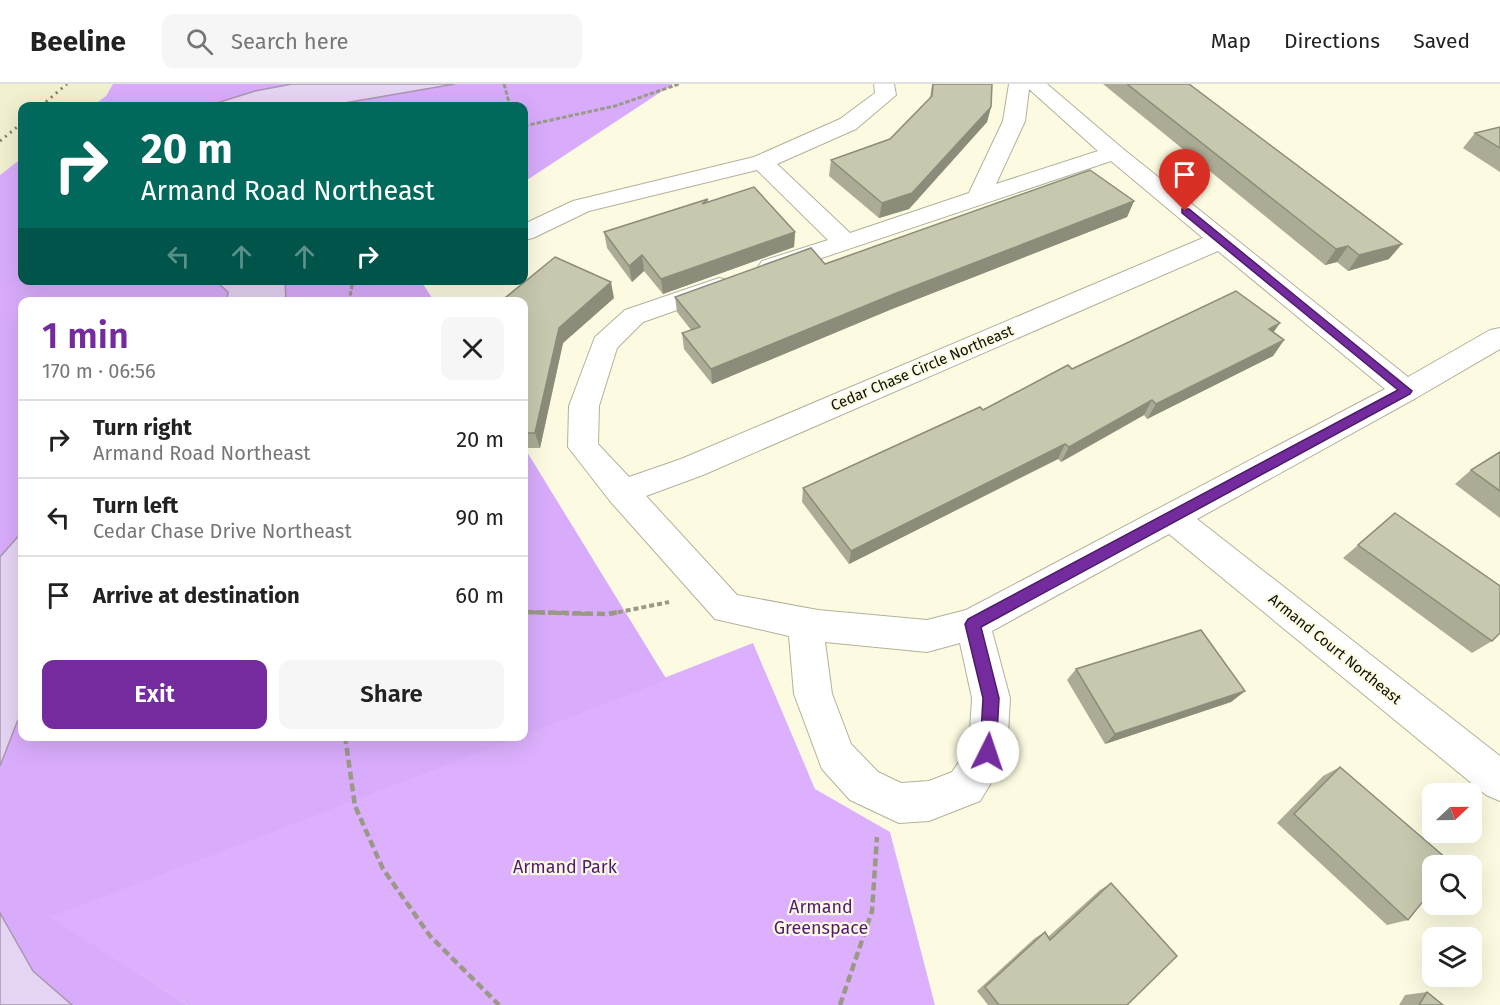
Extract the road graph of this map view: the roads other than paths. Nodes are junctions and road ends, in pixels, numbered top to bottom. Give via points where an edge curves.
1 (884, 84) edge
2 (1019, 84) edge
3 (1035, 84) edge
4 (1114, 153) junction
5 (762, 162) junction
6 (979, 197) junction
7 (528, 231) edge
8 (1221, 240) junction
9 (844, 241) junction
10 (1500, 337) edge
11 (1406, 391) junction
12 (621, 492) junction
13 (1171, 517) junction
14 (805, 623) junction
15 (973, 624) junction
16 (1500, 781) edge

1 - 5 street via 886,95 848,124
2 - 6 street via 1014,121
3 - 4 street
4 - 6 street
4 - 8 street
5 - 7 street via 582,206
5 - 9 street
6 - 9 street
8 - 11 street
8 - 12 street, Cedar Chase Circle Northeast via 692,467
9 - 12 street via 634,316 605,344 584,406 583,447
10 - 11 street
11 - 13 street
12 - 14 street via 727,608
13 - 15 street
13 - 16 street, Armand Court Northeast
14 - 15 street via 927,636
14 - 15 street via 813,694 836,756 864,786 899,802 929,801 966,787 988,752 991,698

